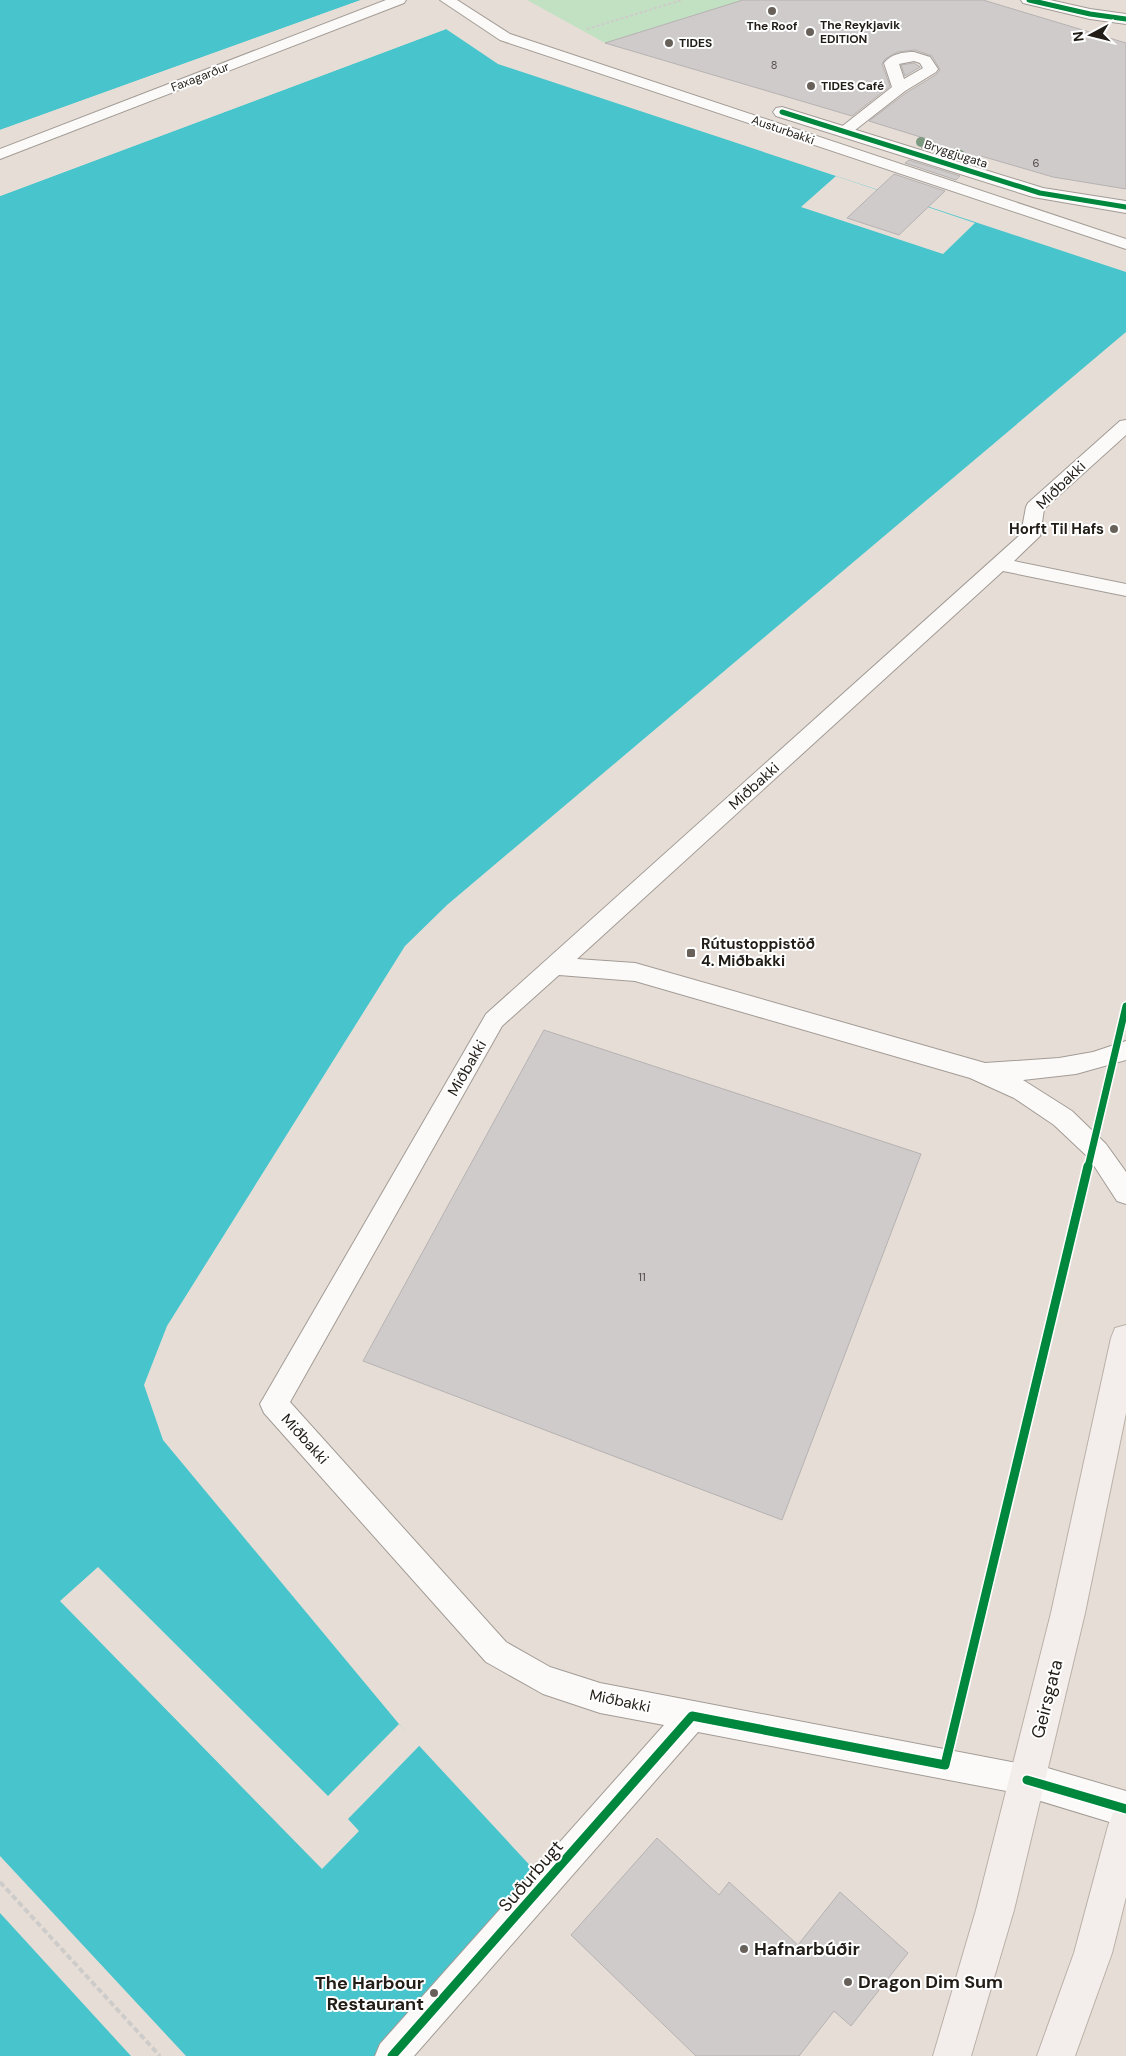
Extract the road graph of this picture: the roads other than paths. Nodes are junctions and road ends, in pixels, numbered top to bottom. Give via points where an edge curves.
1 (399, 0) edge
2 (447, 0) edge
3 (1029, 0) edge
4 (1123, 19) edge
5 (900, 88) dead end
6 (782, 112) dead end
7 (846, 131) junction
8 (0, 154) edge
9 (1126, 206) edge
10 (1126, 244) edge
11 (1126, 424) edge
12 (999, 564) junction
13 (1126, 590) edge
14 (554, 966) junction
15 (1126, 1050) edge
16 (976, 1070) junction
17 (1126, 1194) edge
18 (1126, 1338) edge
19 (692, 1716) junction
20 (1027, 1780) junction
21 (1126, 1809) edge
22 (1126, 1826) edge
23 (392, 2056) edge
24 (952, 2056) edge
25 (1056, 2056) edge

1 - 8 lane, Faxagarður
2 - 10 lane, Austurbakki via 504,37
3 - 4 street
5 - 7 lane
6 - 7 street, Bryggjugata
7 - 9 street, Bryggjugata via 1040,193
11 - 12 lane, Miðbakki via 1035,507 1030,536
12 - 13 lane
12 - 14 lane, Miðbakki
14 - 16 lane via 635,972
14 - 19 lane, Miðbakki via 494,1020 274,1404 496,1652 542,1679 600,1698
15 - 16 lane via 1092,1062 1055,1069 1016,1072
16 - 17 lane via 1041,1101 1070,1122 1114,1171
18 - 20 main road, Geirsgata via 1072,1597
19 - 20 lane
19 - 23 lane, Suðurbugt
20 - 21 street
20 - 24 main road, Geirsgata via 996,1910
22 - 25 main road via 1093,1953

